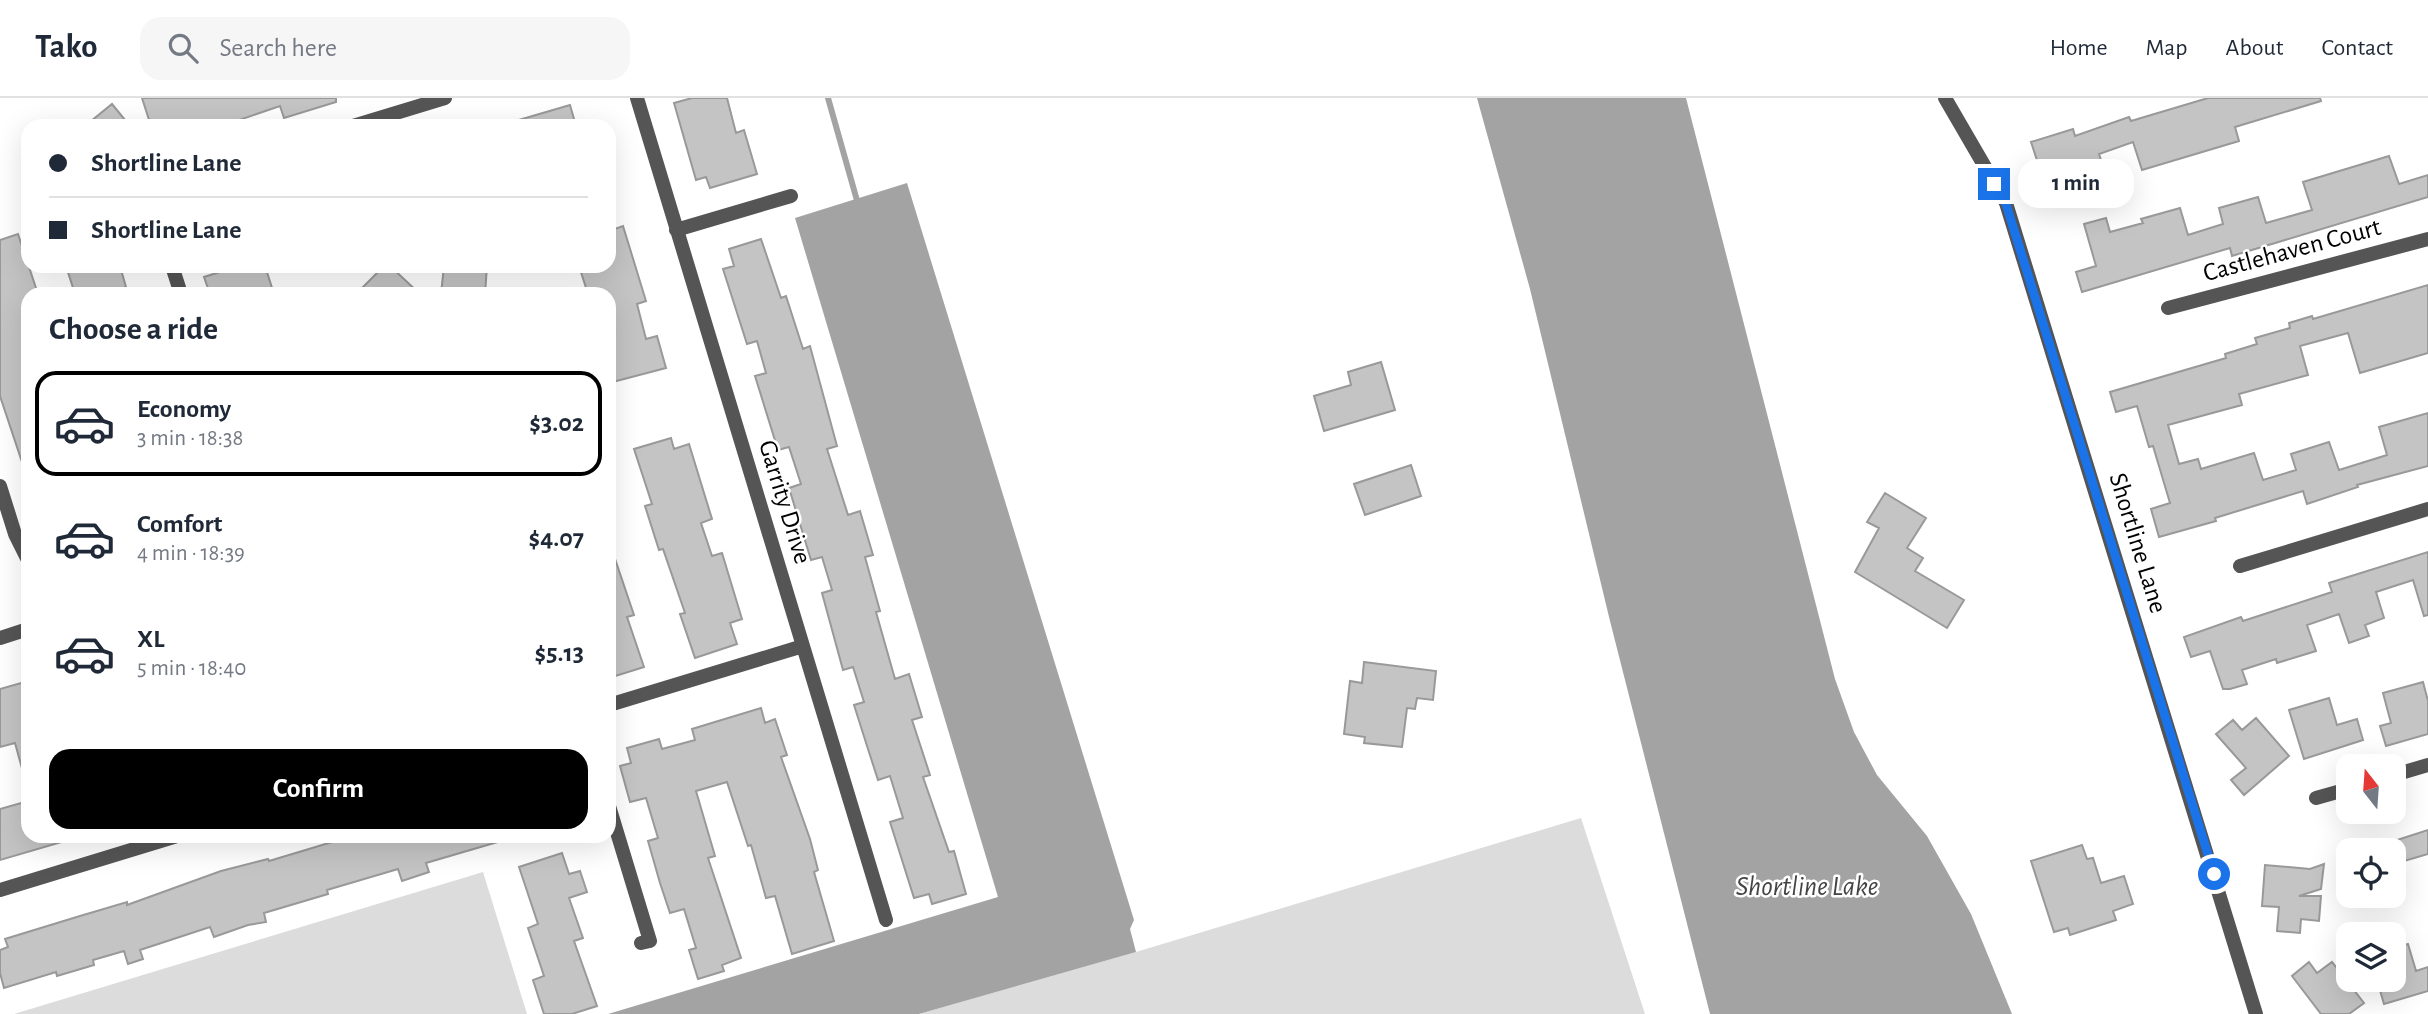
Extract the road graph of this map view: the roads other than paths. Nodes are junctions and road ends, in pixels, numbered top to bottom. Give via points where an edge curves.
1 (445, 98) edge
2 (637, 98) edge
3 (1945, 98) edge
4 (376, 119) edge
5 (791, 196) dead end
6 (676, 230) junction
7 (2428, 239) edge
8 (2168, 308) dead end
9 (0, 486) edge
10 (2428, 509) edge
11 (21, 546) edge
12 (2240, 566) dead end
13 (21, 631) edge
14 (0, 638) edge
15 (803, 646) junction
16 (616, 703) edge
17 (2428, 765) edge
18 (2406, 771) edge
19 (2336, 792) edge
20 (2316, 798) dead end
21 (616, 829) edge
22 (138, 843) edge
23 (0, 890) edge
24 (886, 920) dead end
25 (641, 943) dead end
26 (2256, 1014) edge

1 - 4 street
2 - 6 street, Garrity Drive
3 - 26 street, Shortline Lane via 2006,204
5 - 6 street
6 - 15 street, Garrity Drive
7 - 8 street, Castlehaven Court
9 - 11 street
10 - 12 street
13 - 14 street
15 - 16 street
15 - 24 street, Garrity Drive
17 - 18 street
19 - 20 street
21 - 25 street via 650,941
22 - 23 street

